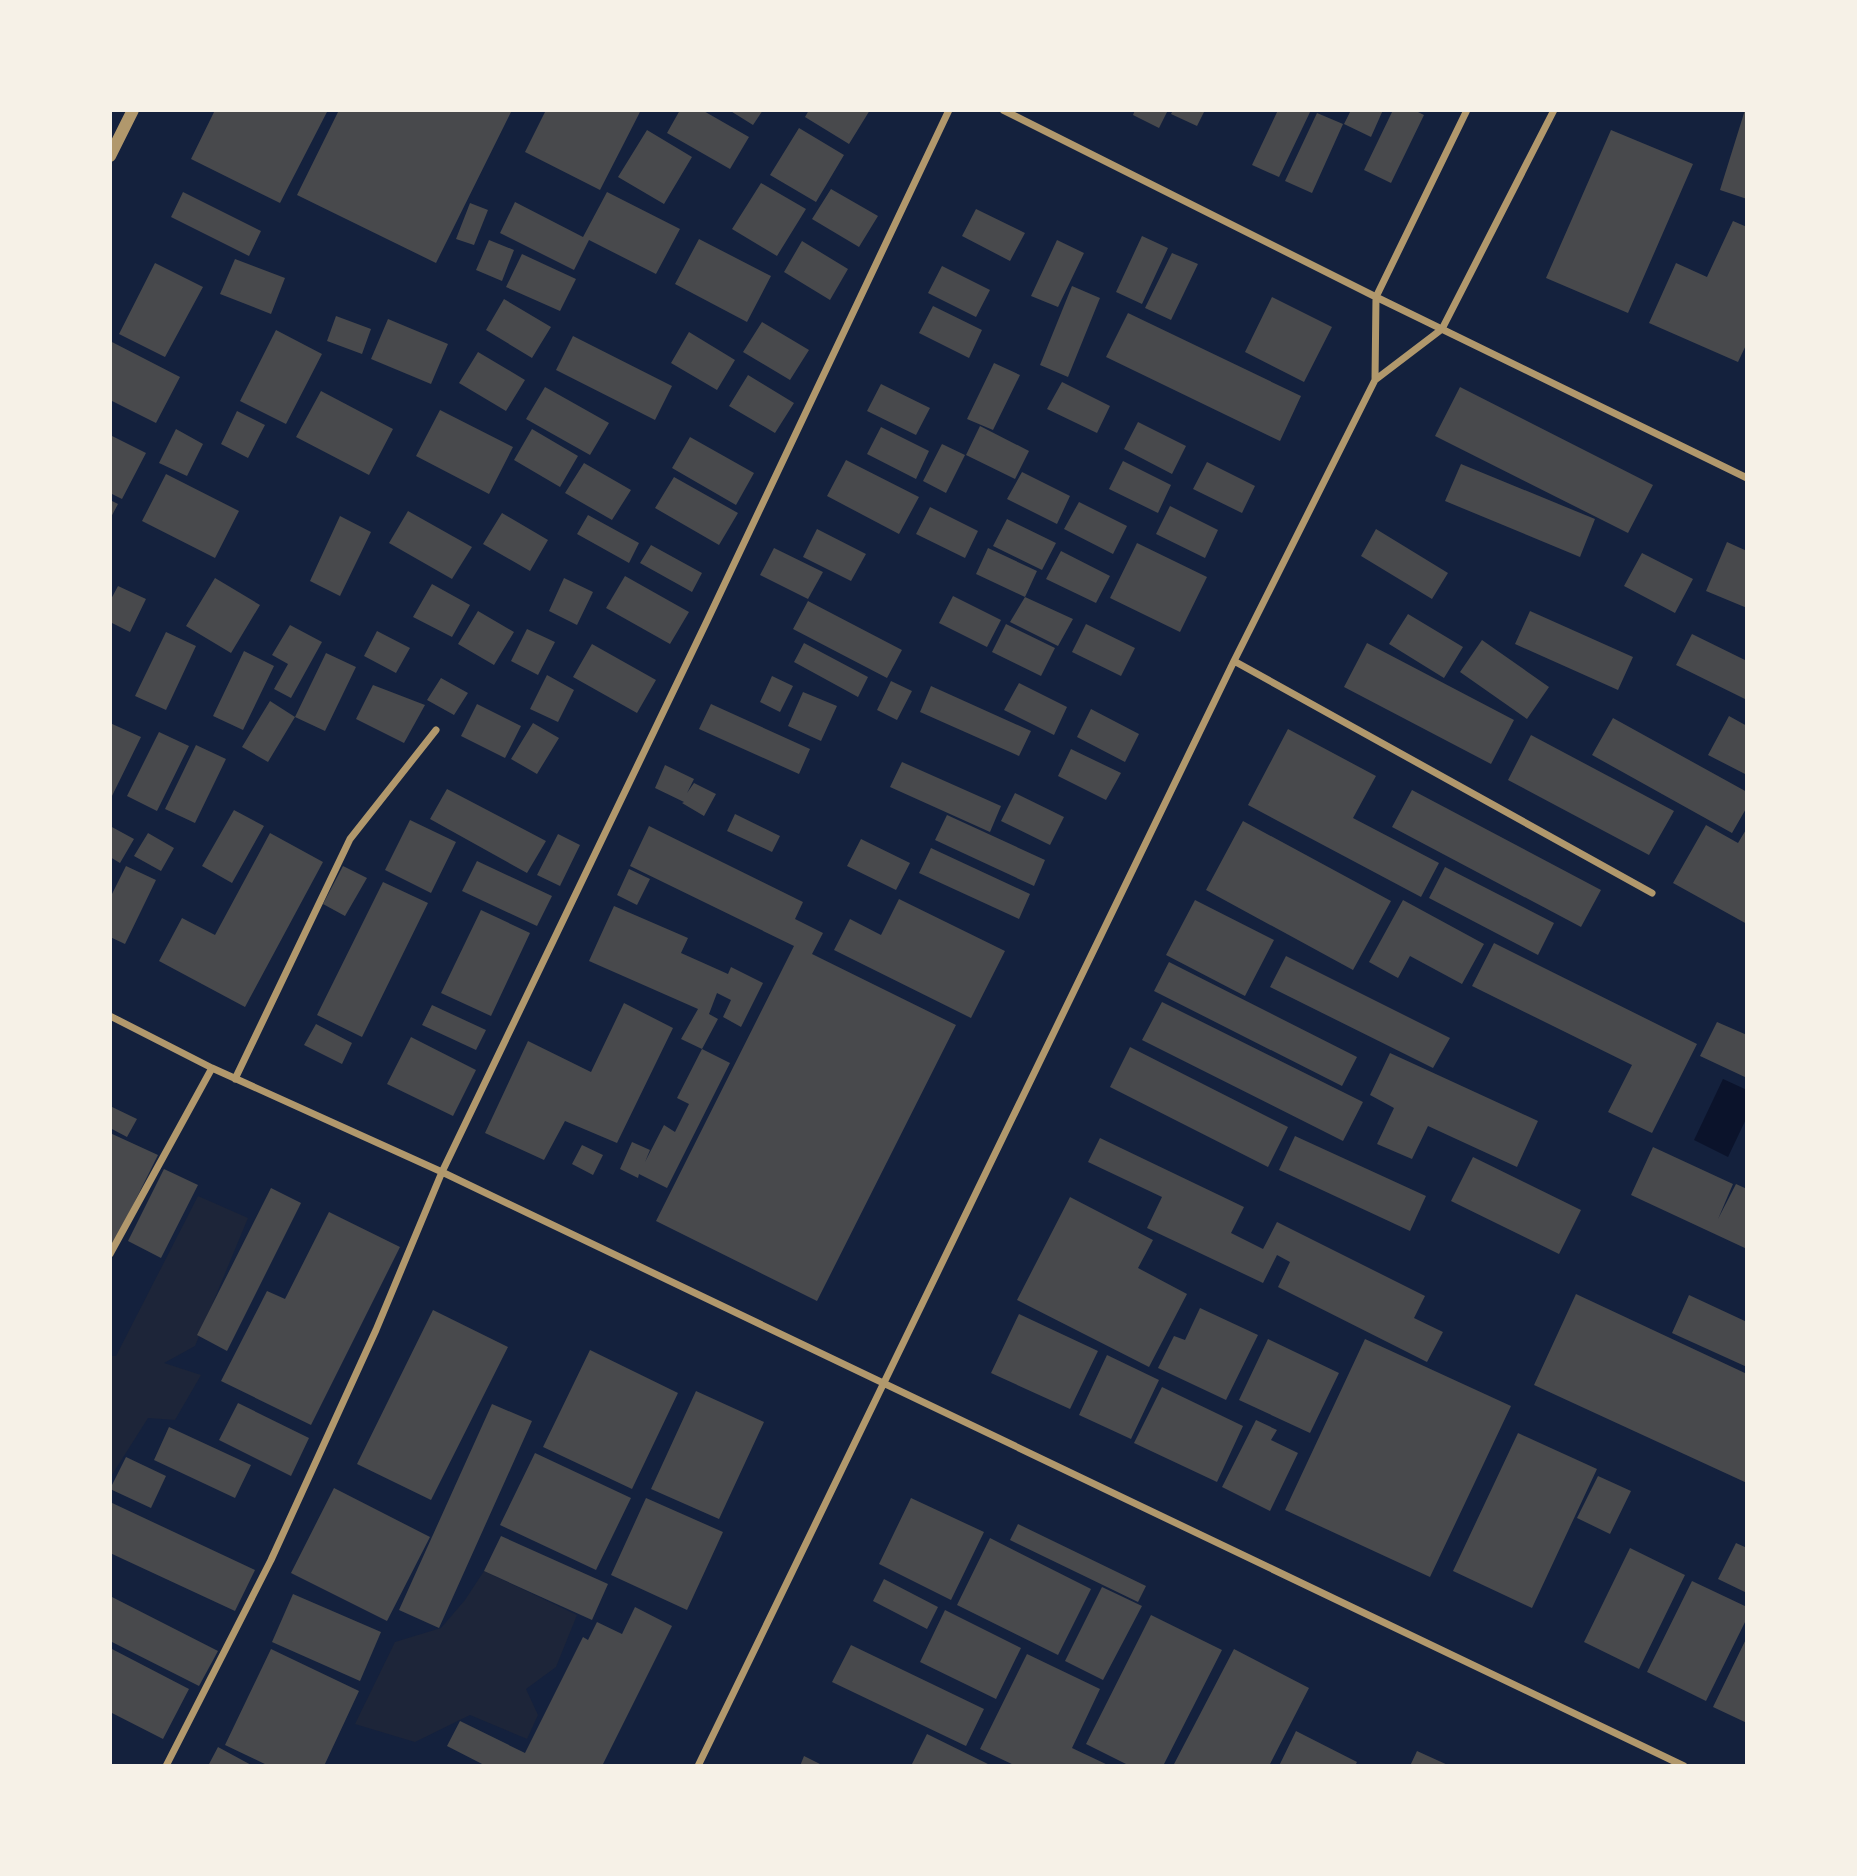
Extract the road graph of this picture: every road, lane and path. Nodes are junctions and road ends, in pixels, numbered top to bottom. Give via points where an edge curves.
1 (132, 110) edge
2 (948, 110) edge
3 (1003, 110) edge
4 (1466, 110) edge
5 (1554, 110) edge
6 (110, 156) edge
7 (1376, 297) junction
8 (1442, 330) junction
9 (1375, 380) junction
10 (1747, 478) edge
11 (1234, 661) junction
12 (436, 730) dead end
13 (1652, 893) dead end
14 (110, 1016) edge
15 (212, 1069) junction
16 (235, 1079) junction
17 (442, 1172) junction
18 (110, 1254) edge
19 (883, 1384) junction
20 (166, 1766) edge
21 (698, 1766) edge
22 (1684, 1766) edge

1 - 6 street
2 - 17 street
3 - 7 street
4 - 7 street
5 - 8 street
7 - 8 street
7 - 9 street
8 - 9 street
8 - 10 street
9 - 11 street
11 - 13 street
11 - 19 street
12 - 16 street via 351,839
14 - 15 street
15 - 16 street
15 - 18 street
16 - 17 street
17 - 19 street
17 - 20 street via 271,1560
19 - 21 street
19 - 22 street

